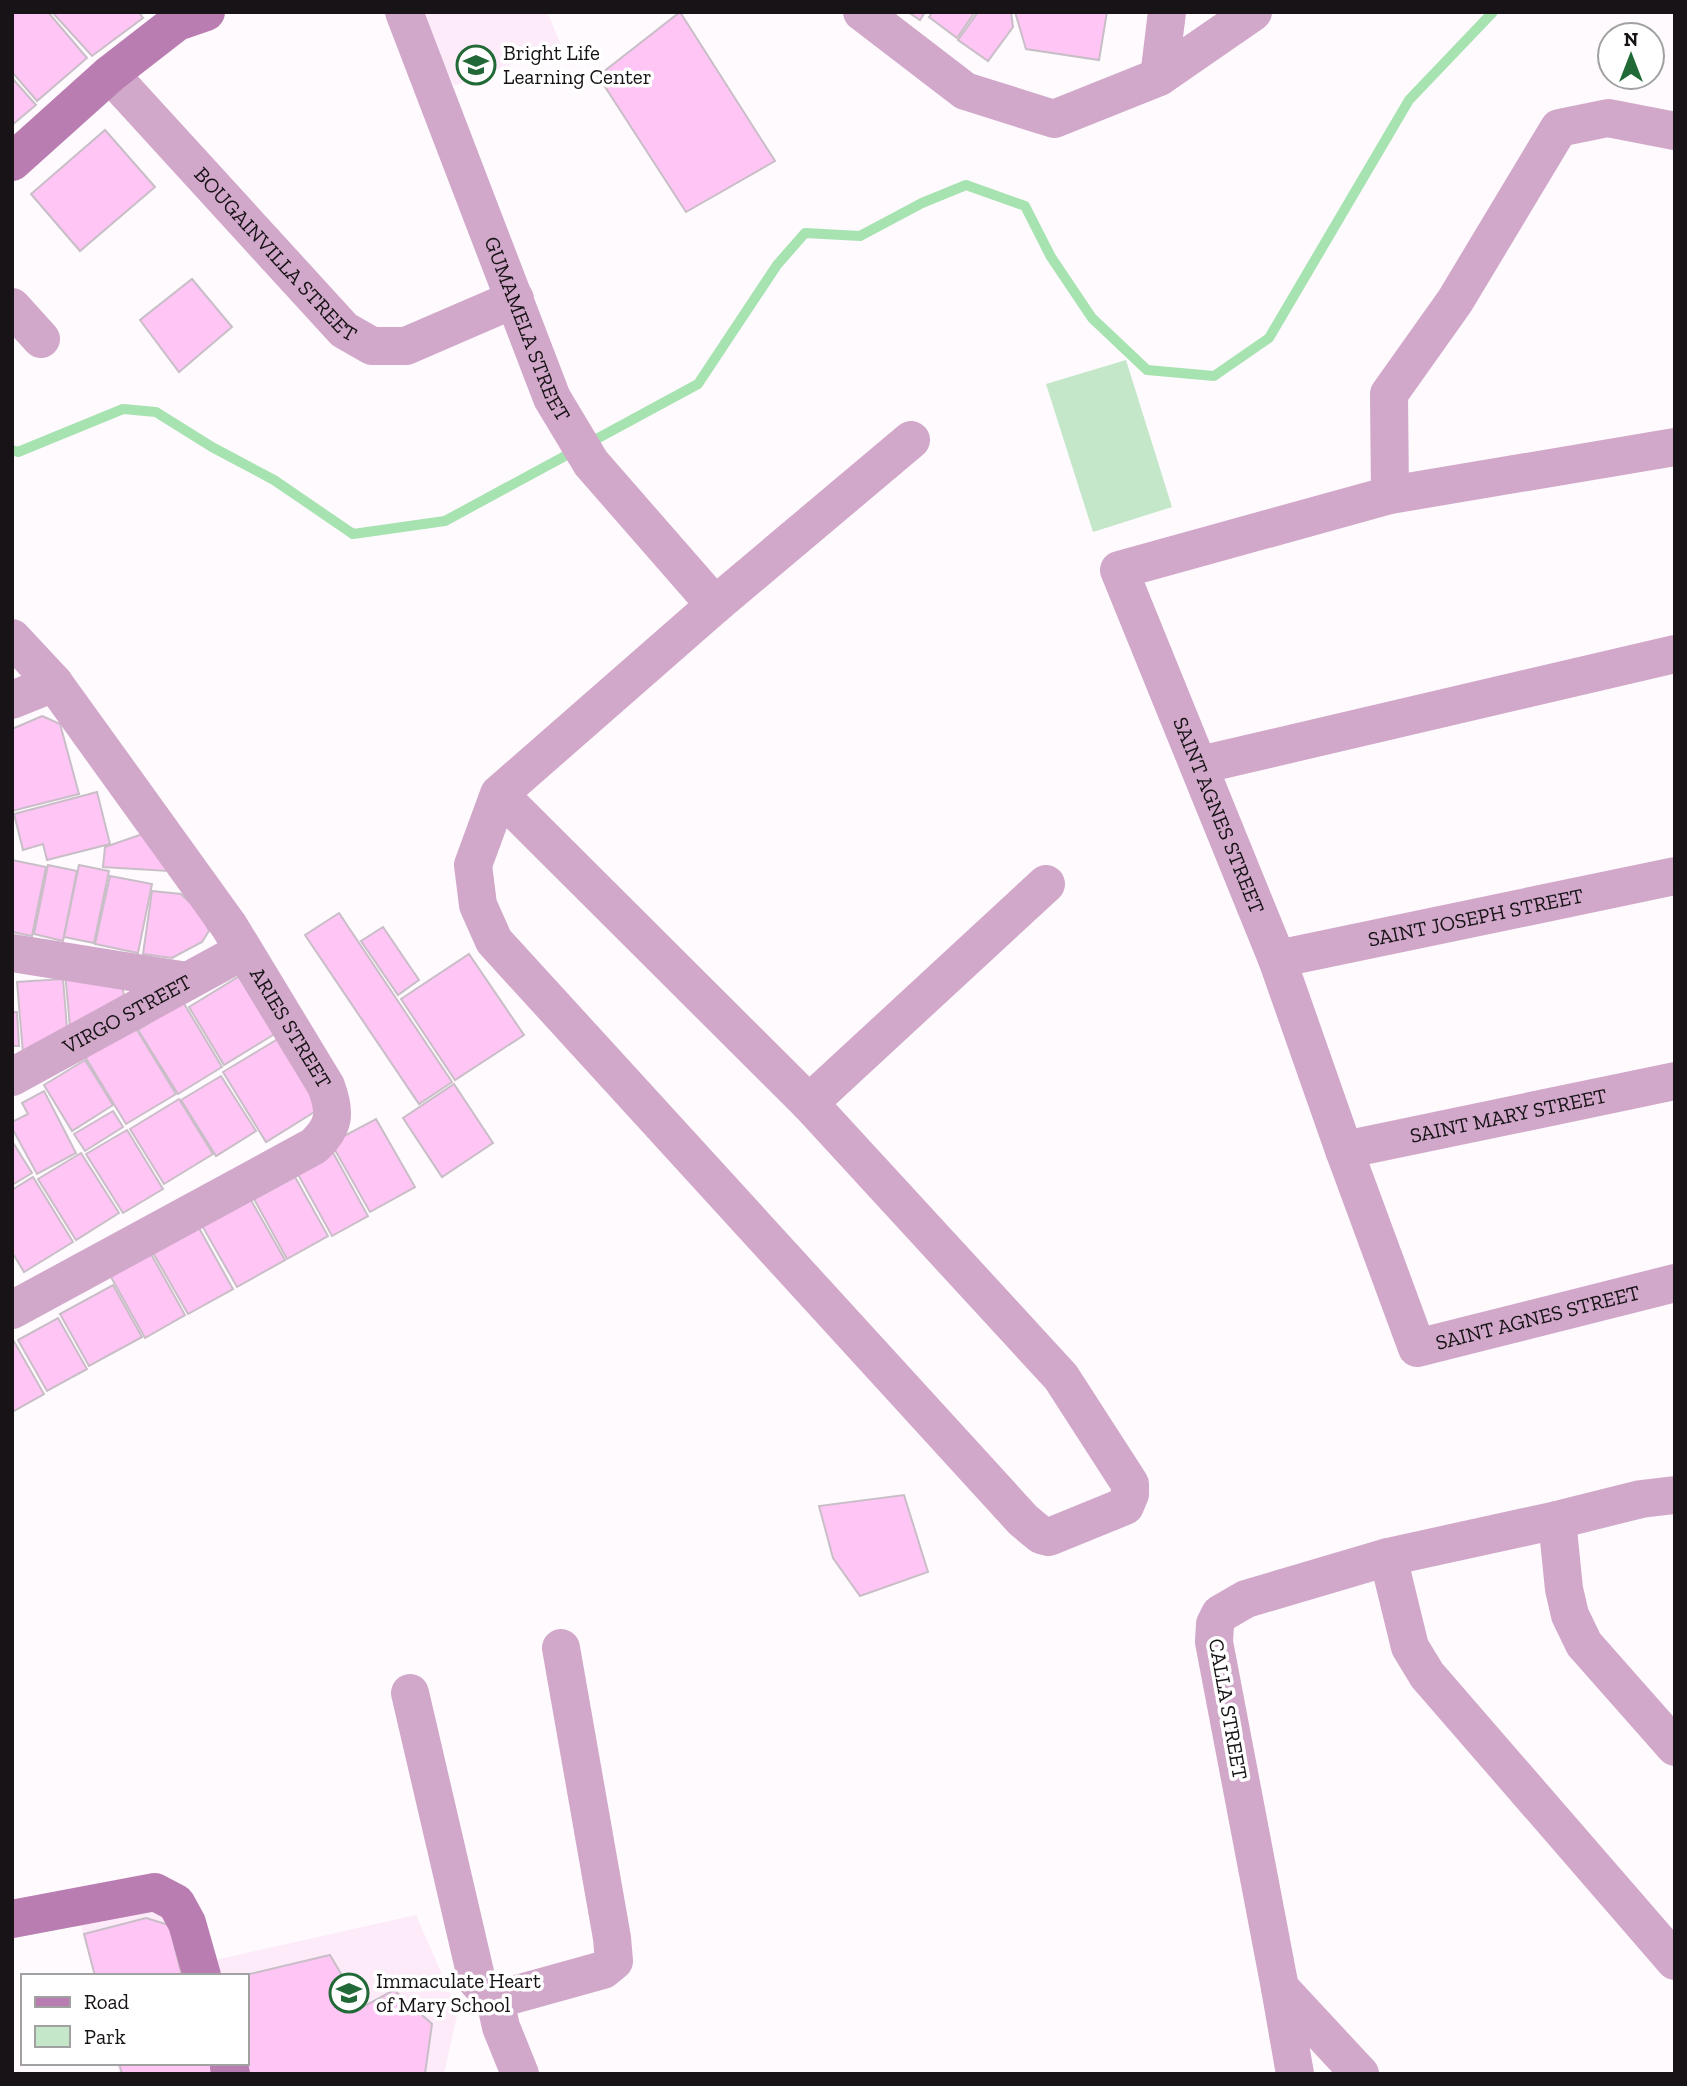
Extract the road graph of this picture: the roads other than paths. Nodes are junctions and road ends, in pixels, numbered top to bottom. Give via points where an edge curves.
1 (206, 12) edge
2 (404, 12) edge
3 (862, 12) edge
4 (1167, 12) edge
5 (1253, 12) edge
6 (110, 74) junction
7 (1159, 77) junction
8 (1675, 131) edge
9 (12, 162) edge
10 (515, 299) junction
11 (12, 307) edge
12 (41, 339) dead end
13 (911, 440) dead end
14 (1675, 447) edge
15 (1390, 495) junction
16 (715, 605) junction
17 (12, 638) edge
18 (1675, 654) edge
19 (54, 683) junction
20 (12, 700) edge
21 (1200, 765) junction
22 (499, 794) junction
23 (1675, 876) edge
24 (1046, 884) dead end
25 (243, 951) junction
26 (12, 953) edge
27 (1277, 959) junction
28 (187, 981) junction
29 (12, 1077) edge
30 (1675, 1081) edge
31 (809, 1103) junction
32 (1343, 1150) junction
33 (1675, 1283) edge
34 (12, 1310) edge
35 (1675, 1495) edge
36 (1557, 1520) junction
37 (1388, 1557) junction
38 (561, 1648) dead end
39 (410, 1693) dead end
40 (1675, 1747) edge
41 (12, 1919) edge
42 (1675, 1961) edge
43 (201, 1974) edge
44 (1280, 1989) junction
45 (495, 2000) junction
46 (520, 2074) edge
47 (1295, 2074) edge
48 (1360, 2074) edge

1 - 6 street via 177,22
2 - 10 street, GUMAMELA STREET
3 - 7 street via 965,91 1054,119
4 - 7 street
5 - 7 street
6 - 9 street
6 - 10 street, BOUGAINVILLA STREET via 344,330 372,346 406,346
8 - 15 street via 1608,118 1559,128 1455,301 1389,394
10 - 16 street, GUMAMELA STREET via 552,398 591,463
11 - 12 street
13 - 16 street
14 - 15 street, SAINT AGNES STREET
15 - 21 street, SAINT AGNES STREET via 1119,570
16 - 22 street
17 - 19 street, ARIES STREET
18 - 21 street
19 - 20 street
19 - 25 street, ARIES STREET
21 - 27 street, SAINT AGNES STREET
22 - 31 street
22 - 31 street via 473,865 478,905 494,940 1023,1520 1049,1536 1125,1506 1130,1484 1061,1377
23 - 27 street, SAINT JOSEPH STREET
24 - 31 street
25 - 28 street, VIRGO STREET
25 - 34 street, ARIES STREET via 326,1087 332,1103 327,1134 314,1146
26 - 28 street
27 - 32 street, SAINT AGNES STREET
28 - 29 street, VIRGO STREET
30 - 32 street, SAINT MARY STREET
32 - 33 street, SAINT AGNES STREET via 1417,1348
35 - 36 street, CALLA STREET
36 - 37 street, CALLA STREET
36 - 40 street via 1564,1589 1584,1644
37 - 42 street via 1410,1647 1427,1675
37 - 44 street, CALLA STREET via 1246,1599 1220,1614 1215,1624 1214,1642
38 - 45 street via 614,1961 603,1970
39 - 45 street via 477,1981
41 - 43 street via 155,1892 176,1903 187,1923
44 - 47 street
44 - 48 street
45 - 46 street

